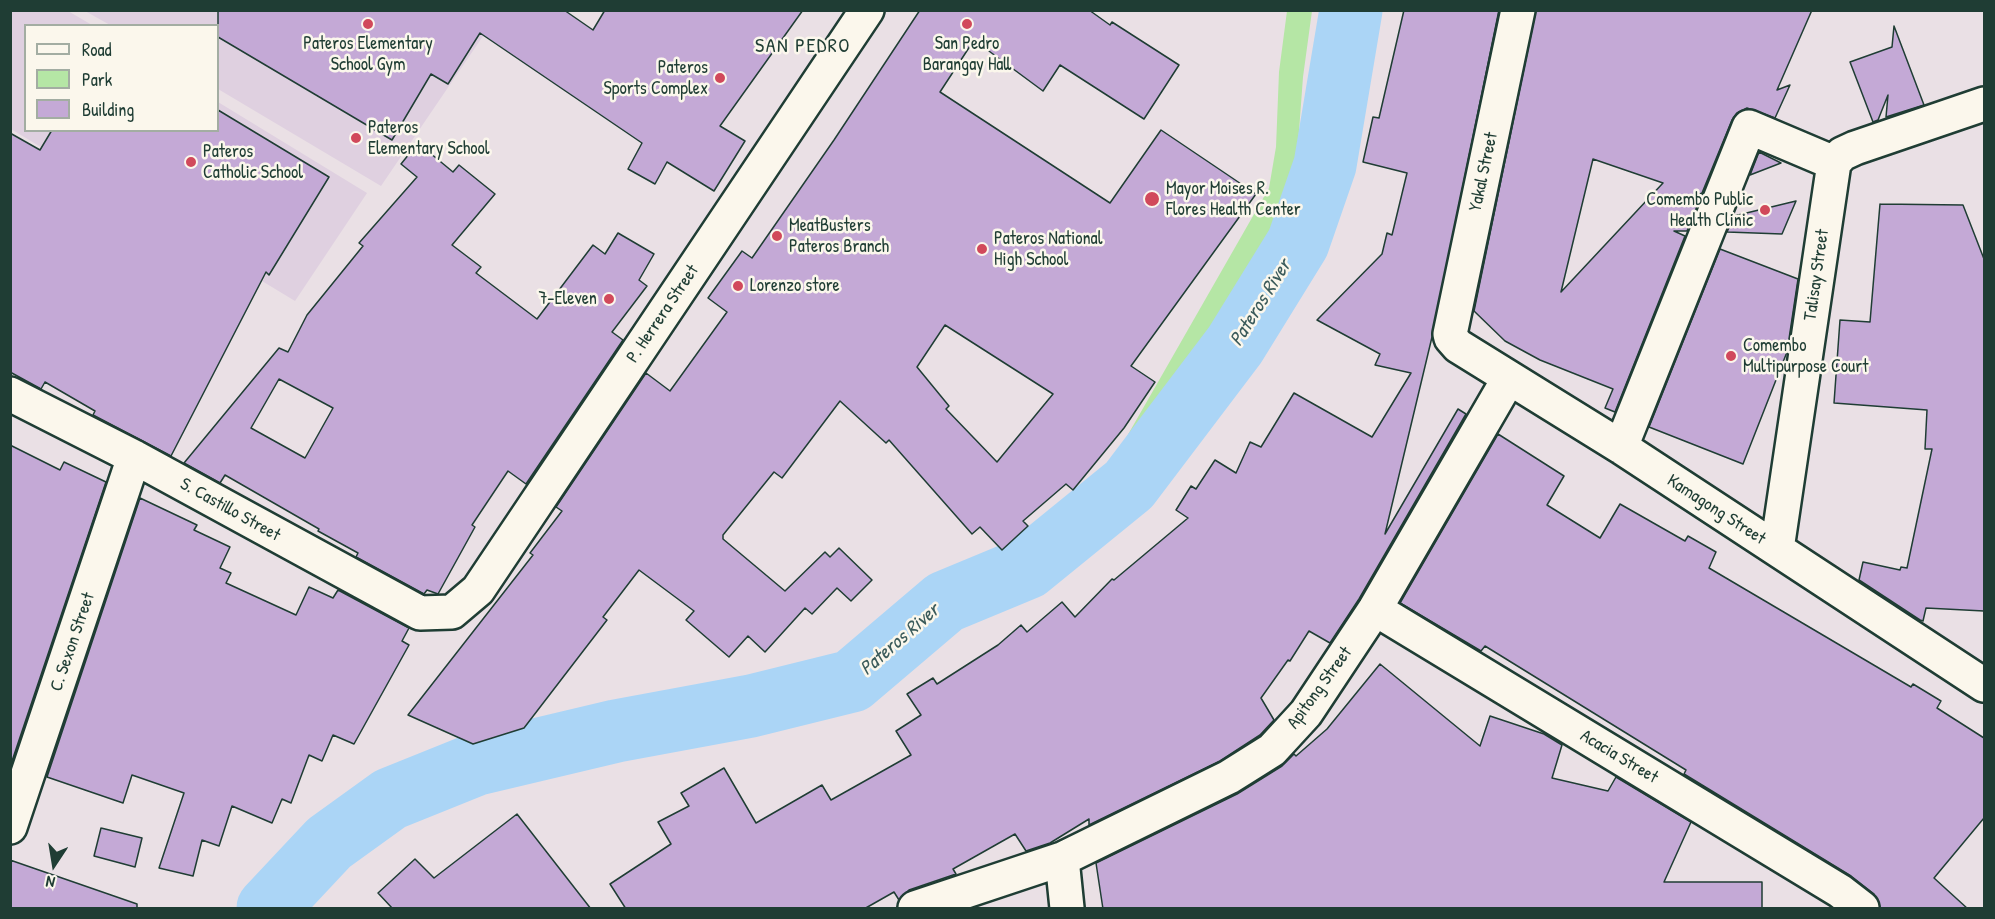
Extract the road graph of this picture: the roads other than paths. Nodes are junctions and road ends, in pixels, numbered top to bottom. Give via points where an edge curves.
1 (867, 10) edge
2 (1518, 10) edge
3 (1984, 104) edge
4 (1834, 163) junction
5 (1450, 334) joint
6 (1509, 378) junction
7 (10, 394) edge
8 (1621, 447) junction
9 (134, 457) junction
10 (1777, 549) junction
11 (1375, 609) junction
12 (452, 612) joint
13 (1984, 685) edge
14 (10, 827) edge
15 (1062, 859) junction
16 (915, 909) edge
17 (1067, 909) edge
18 (1862, 909) edge

1 - 12 street, P. Herrera Street via 478,590
2 - 5 street, Yakal Street
3 - 4 street via 1855,148
4 - 8 street via 1749,127
4 - 10 street, Talisay Street
5 - 6 street, Kamagong Street via 1458,346
6 - 8 street, Kamagong Street
6 - 11 street, Apitong Street
7 - 9 street, S. Castillo Street
8 - 10 street, Kamagong Street
9 - 12 street, S. Castillo Street via 420,613
9 - 14 street, C. Sexon Street
10 - 13 street, Kamagong Street
11 - 15 street, Apitong Street via 1306,713 1272,750 1229,777
11 - 18 street, Acacia Street via 1840,891
15 - 16 street, Apitong Street
15 - 17 street

